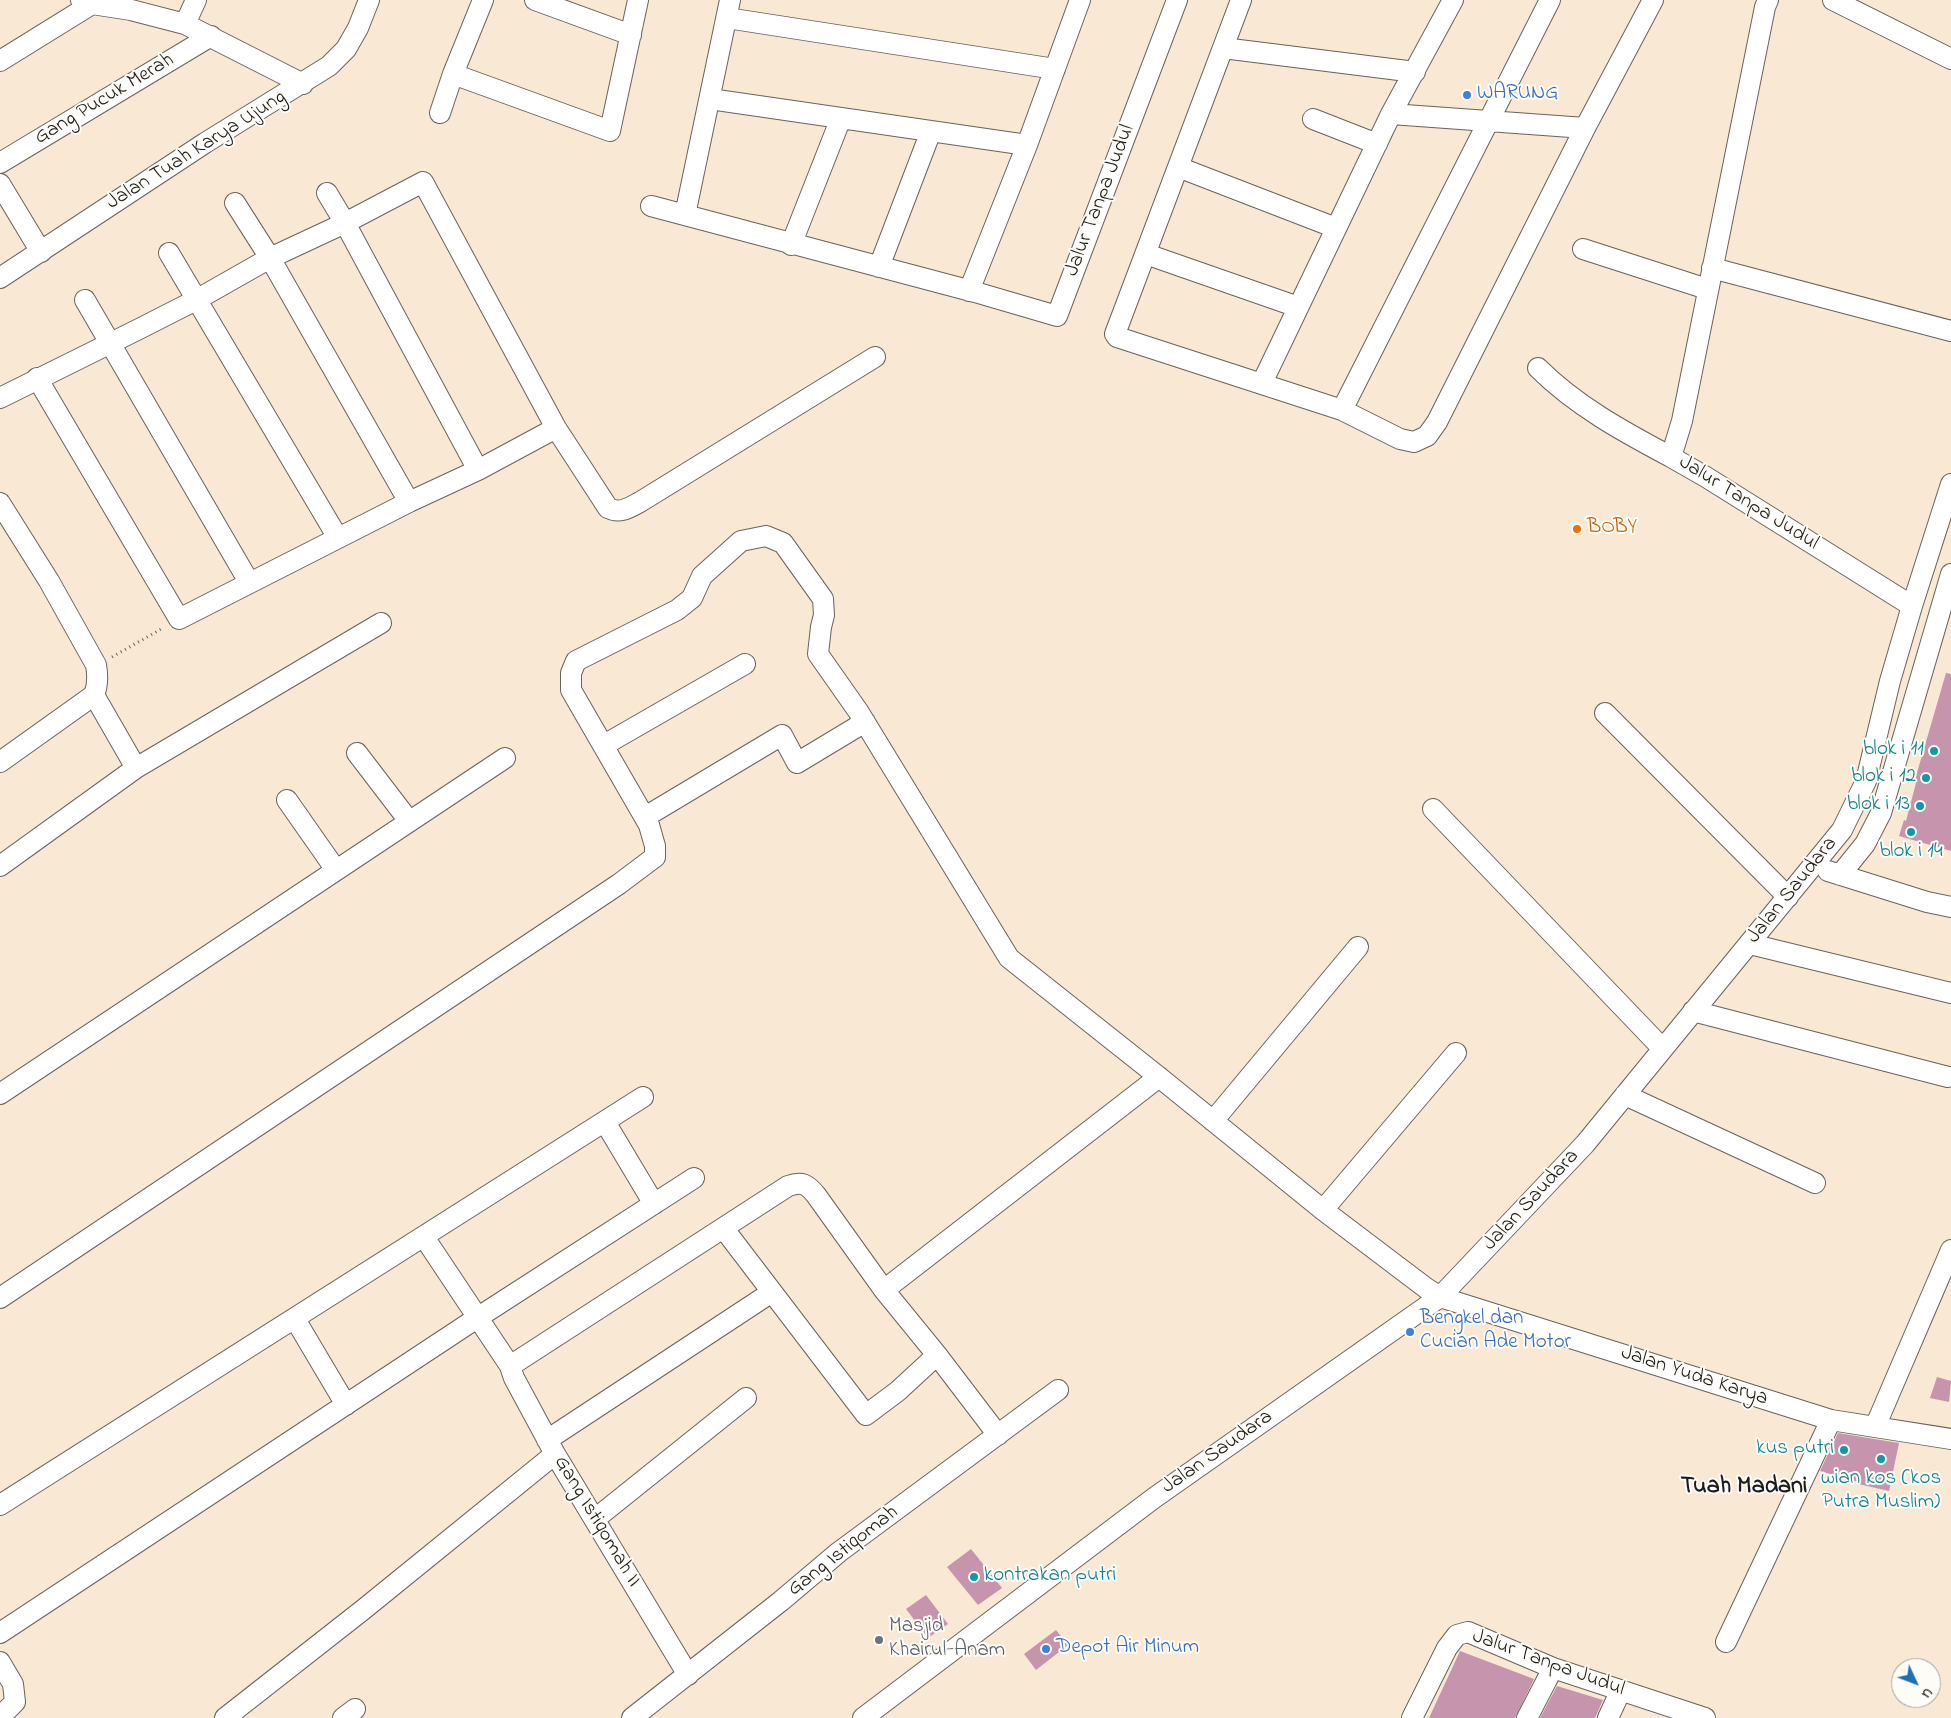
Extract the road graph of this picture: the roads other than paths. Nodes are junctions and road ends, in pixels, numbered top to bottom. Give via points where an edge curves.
1 (196, 0) edge
2 (369, 0) edge
3 (483, 0) edge
4 (535, 0) edge
5 (638, 0) edge
6 (1080, 0) edge
7 (1177, 0) edge
8 (1241, 0) edge
9 (1453, 0) edge
10 (1550, 0) edge
11 (1653, 0) edge
12 (1768, 0) edge
13 (1833, 0) edge
14 (86, 2) edge
15 (728, 9) edge
16 (185, 24) junction
17 (631, 35) junction
18 (211, 36) junction
19 (1223, 48) junction
20 (1951, 59) edge
21 (0, 61) edge
22 (1055, 69) junction
23 (1415, 72) junction
24 (453, 74) junction
25 (303, 84) junction
26 (710, 98) junction
27 (440, 113) dead end
28 (1391, 114) junction
29 (841, 118) junction
30 (1313, 119) dead end
31 (1489, 122) junction
32 (1585, 128) junction
33 (931, 131) junction
34 (1377, 144) junction
35 (1027, 145) junction
36 (0, 164) edge
37 (1178, 166) junction
38 (0, 184) edge
39 (327, 193) dead end
40 (235, 203) dead end
41 (651, 206) dead end
42 (684, 215) junction
43 (346, 223) junction
44 (1336, 228) junction
45 (791, 245) junction
46 (1583, 249) dead end
47 (41, 252) junction
48 (169, 253) dead end
49 (1146, 254) junction
50 (270, 258) junction
51 (878, 267) junction
52 (1712, 268) junction
53 (0, 278) edge
54 (1708, 289) junction
55 (969, 291) junction
56 (85, 300) dead end
57 (196, 300) junction
58 (1298, 307) junction
59 (1951, 331) edge
60 (110, 344) junction
61 (875, 357) dead end
62 (1538, 368) dead end
63 (37, 378) junction
64 (1262, 383) junction
65 (0, 398) edge
66 (1342, 410) junction
67 (556, 428) junction
68 (1671, 457) junction
69 (478, 470) junction
70 (1951, 484) edge
71 (409, 502) junction
72 (0, 503) edge
73 (338, 538) junction
74 (1951, 574) edge
75 (249, 582) junction
76 (1912, 606) junction
77 (382, 623) dead end
78 (745, 664) dead end
79 (1890, 681) junction
80 (1918, 688) junction
81 (94, 695) junction
82 (1605, 713) dead end
83 (864, 722) junction
84 (604, 745) junction
85 (357, 753) dead end
86 (504, 758) dead end
87 (0, 762) edge
88 (136, 768) junction
89 (287, 800) dead end
90 (1433, 809) dead end
91 (645, 816) junction
92 (409, 820) junction
93 (0, 866) edge
94 (1814, 866) junction
95 (336, 870) junction
96 (1840, 875) junction
97 (1788, 897) junction
98 (1950, 903) edge
99 (1750, 944) junction
100 (1358, 947) dead end
101 (1951, 993) edge
102 (1694, 1011) junction
103 (1662, 1048) junction
104 (1456, 1053) dead end
105 (1159, 1077) junction
106 (1948, 1077) dead end
107 (0, 1094) edge
108 (1625, 1094) junction
109 (643, 1097) dead end
110 (1213, 1121) junction
111 (605, 1122) junction
112 (694, 1178) dead end
113 (1815, 1183) dead end
114 (654, 1204) junction
115 (1323, 1210) junction
116 (724, 1228) junction
117 (424, 1238) junction
118 (1951, 1250) edge
119 (884, 1290) junction
120 (772, 1292) junction
121 (1440, 1297) junction
122 (0, 1298) edge
123 (477, 1318) junction
124 (295, 1319) junction
125 (937, 1355) junction
126 (510, 1366) junction
127 (1058, 1390) dead end
128 (746, 1398) dead end
129 (346, 1405) junction
130 (1831, 1420) junction
131 (1875, 1427) junction
132 (998, 1434) junction
133 (1951, 1439) edge
134 (551, 1447) junction
135 (0, 1505) edge
136 (595, 1519) junction
137 (0, 1633) edge
138 (1726, 1642) dead end
139 (0, 1662) edge
140 (1552, 1668) junction
141 (688, 1675) junction
142 (1621, 1690) junction
143 (876, 1714) edge
144 (0, 1717) edge
145 (225, 1718) edge
146 (632, 1718) edge
147 (1412, 1718) edge
148 (1527, 1718) edge
149 (1608, 1718) edge
150 (1701, 1718) edge

1 - 16 street
2 - 25 street, Jalan Tuah Karya Ujung via 346,49
3 - 24 street
4 - 17 street
5 - 17 street
6 - 22 street
7 - 55 street, Jalur Tanpa Judul via 1058,316
8 - 19 street
9 - 23 street
10 - 31 street
11 - 32 street
12 - 52 street, Jalur Tanpa Judul
13 - 20 street
14 - 16 street
14 - 21 street
15 - 22 street
15 - 26 street
16 - 18 street
17 - 24 street via 610,131
18 - 25 street
18 - 36 street, Gang Pucuk Merah
19 - 23 street
19 - 37 street
22 - 35 street
23 - 28 street
24 - 27 street
25 - 47 street, Jalan Tuah Karya Ujung via 205,143
26 - 29 street
26 - 42 street
28 - 31 street
28 - 34 street
29 - 33 street
29 - 45 street
30 - 34 street
31 - 32 street
31 - 66 street
32 - 66 street via 1437,422 1427,436 1414,442 1400,439
33 - 35 street
33 - 51 street
34 - 44 street
35 - 55 street
37 - 44 street
37 - 49 street
38 - 47 street
39 - 43 street
40 - 50 street
41 - 42 street, Jalur Tanpa Judul
42 - 45 street, Jalur Tanpa Judul
43 - 50 street
43 - 67 street via 423,182
43 - 69 street
44 - 58 street
45 - 51 street, Jalur Tanpa Judul
46 - 54 street
47 - 53 street, Jalan Tuah Karya Ujung
48 - 57 street
49 - 58 street
49 - 64 street via 1115,335
50 - 57 street
50 - 71 street
51 - 55 street, Jalur Tanpa Judul
52 - 54 street, Jalur Tanpa Judul
52 - 59 street
54 - 68 street, Jalur Tanpa Judul via 1682,421
56 - 60 street
57 - 60 street
57 - 73 street
58 - 64 street
60 - 63 street
60 - 75 street
61 - 67 street via 625,510 608,508
62 - 68 street via 1573,399
63 - 65 street
63 - 75 street via 179,619
64 - 66 street
67 - 69 street
68 - 76 street, Jalur Tanpa Judul
69 - 71 street
70 - 76 street, Jalan Saudara
71 - 73 street
72 - 81 street via 49,581 96,666 98,677
73 - 75 street
74 - 80 street
76 - 79 street, Jalan Saudara
77 - 88 street
78 - 84 street
79 - 80 street
79 - 94 street, Jalan Saudara via 1866,781 1842,830
80 - 96 street via 1881,813 1865,844
81 - 87 street
81 - 88 street
82 - 97 street
83 - 84 street, Jalan Yuda Karya via 818,654 823,599 783,543 766,536 741,541 702,576 692,598 677,610 576,661 570,690
83 - 91 street via 797,763 782,735
83 - 105 street, Jalan Yuda Karya via 1009,958
84 - 91 street
85 - 92 street
86 - 92 street
88 - 93 street
89 - 95 street
90 - 103 street
91 - 122 street via 650,824 655,857 619,884
92 - 95 street
94 - 96 street
94 - 97 street, Jalan Saudara
95 - 107 street
96 - 98 street via 1927,902
97 - 99 street, Jalan Saudara
99 - 101 street
99 - 102 street, Jalan Saudara
100 - 110 street
102 - 103 street, Jalan Saudara
102 - 106 street
103 - 108 street, Jalan Saudara
104 - 115 street
105 - 110 street, Jalan Yuda Karya
105 - 119 street
108 - 113 street
108 - 121 street, Jalan Saudara via 1585,1144
109 - 111 street
110 - 115 street, Jalan Yuda Karya
111 - 114 street
111 - 117 street
112 - 114 street
114 - 123 street
115 - 121 street, Jalan Yuda Karya
116 - 119 street via 788,1186 798,1182 807,1184
116 - 120 street
116 - 126 street
117 - 123 street, Gang Istiqomah II
117 - 124 street
118 - 131 street
119 - 125 street
120 - 125 street via 866,1415
120 - 134 street
121 - 130 street, Jalan Yuda Karya
121 - 143 street, Jalan Saudara via 1154,1498
123 - 126 street, Gang Istiqomah II
123 - 129 street
124 - 129 street
124 - 135 street
125 - 132 street
126 - 134 street, Gang Istiqomah II
127 - 132 street, Gang Istiqomah
128 - 136 street
129 - 137 street
130 - 131 street, Jalan Yuda Karya
130 - 138 street
131 - 133 street, Jalan Yuda Karya
132 - 141 street, Gang Istiqomah via 839,1552
134 - 136 street, Gang Istiqomah II
134 - 145 street via 364,1609
136 - 141 street, Gang Istiqomah II
139 - 144 street via 13,1684 15,1702
140 - 142 street, Jalur Tanpa Judul
140 - 147 street, Jalur Tanpa Judul via 1468,1632 1457,1635 1447,1648
140 - 148 street
141 - 146 street, Gang Istiqomah
142 - 149 street
142 - 150 street, Jalur Tanpa Judul

